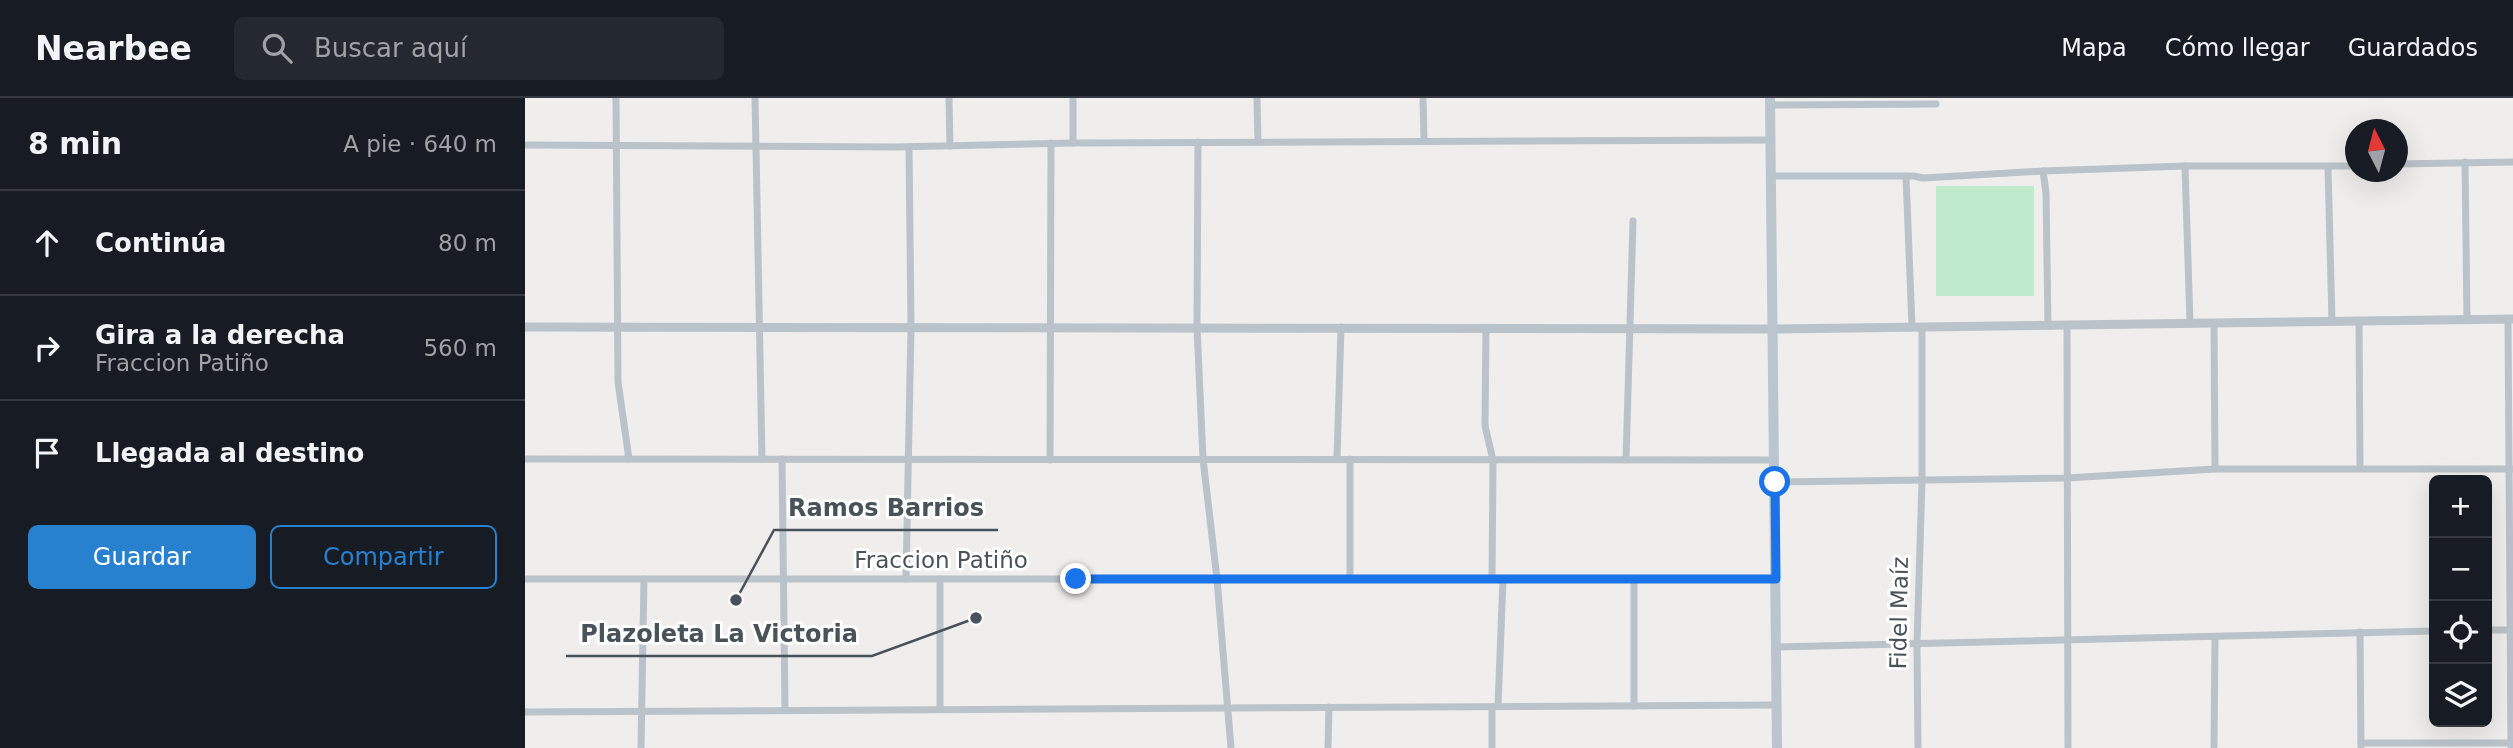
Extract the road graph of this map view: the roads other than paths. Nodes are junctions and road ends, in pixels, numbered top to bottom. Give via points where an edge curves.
1 (616, 98) edge
2 (755, 98) edge
3 (949, 98) edge
4 (1073, 98) edge
5 (1257, 98) edge
6 (1423, 98) edge
7 (1770, 101) edge
8 (1935, 104) dead end
9 (1771, 139) junction
10 (1424, 141) junction
11 (1198, 142) junction
12 (1258, 142) junction
13 (1073, 143) junction
14 (1051, 144) junction
15 (525, 145) edge
16 (909, 146) junction
17 (950, 146) junction
18 (617, 147) junction
19 (755, 147) junction
20 (2465, 162) junction
21 (2513, 162) edge
22 (2408, 164) edge
23 (2185, 166) junction
24 (2345, 166) edge
25 (2328, 167) junction
26 (2043, 171) junction
27 (1771, 176) junction
28 (1906, 176) junction
29 (1633, 221) dead end
30 (2510, 319) edge
31 (2467, 320) junction
32 (2359, 321) junction
33 (2332, 322) junction
34 (2214, 323) junction
35 (2190, 324) junction
36 (2067, 325) junction
37 (911, 326) junction
38 (1050, 326) junction
39 (2048, 326) junction
40 (525, 327) edge
41 (619, 327) junction
42 (758, 327) junction
43 (1198, 327) junction
44 (1341, 327) junction
45 (1917, 327) junction
46 (1486, 328) junction
47 (1630, 328) junction
48 (1773, 329) junction
49 (525, 459) edge
50 (629, 459) junction
51 (762, 459) junction
52 (782, 459) junction
53 (1203, 459) junction
54 (1337, 459) junction
55 (1350, 459) junction
56 (908, 460) junction
57 (1050, 460) junction
58 (1493, 460) junction
59 (1626, 460) junction
60 (1775, 460) junction
61 (2360, 467) junction
62 (2511, 468) edge
63 (2215, 469) junction
64 (2067, 478) junction
65 (1922, 480) junction
66 (1775, 482) junction
67 (525, 579) edge
68 (644, 579) junction
69 (783, 579) junction
70 (906, 579) junction
71 (940, 579) junction
72 (1217, 579) junction
73 (1350, 579) junction
74 (1492, 579) junction
75 (1503, 579) junction
76 (1634, 579) junction
77 (1776, 579) junction
78 (2492, 630) edge
79 (2512, 630) edge
80 (2429, 631) edge
81 (2360, 632) junction
82 (2215, 637) junction
83 (2067, 640) junction
84 (1917, 644) junction
85 (1777, 647) junction
86 (1777, 705) junction
87 (1495, 706) junction
88 (1634, 706) junction
89 (1227, 707) junction
90 (1329, 707) junction
91 (940, 709) junction
92 (785, 710) junction
93 (525, 712) edge
94 (642, 712) junction
95 (2511, 745) edge
96 (2214, 746) dead end
97 (2361, 746) edge
98 (641, 748) edge
99 (1231, 748) edge
100 (1328, 748) edge
101 (1492, 748) edge
102 (1777, 748) edge
103 (1918, 748) edge
104 (2068, 748) edge

1 - 18 street
2 - 19 street
3 - 17 street
4 - 13 street
5 - 12 street
6 - 10 street
7 - 8 street
7 - 9 main road
9 - 10 street
9 - 27 main road
10 - 12 street
11 - 12 street
11 - 13 street
11 - 43 street
13 - 14 street
14 - 17 street
14 - 38 street
15 - 18 street
16 - 17 street
16 - 19 street
16 - 37 street
18 - 19 street
18 - 41 street
19 - 42 street
20 - 21 street
20 - 22 street
20 - 31 street
23 - 25 street
23 - 26 street
23 - 35 street
24 - 25 street
25 - 33 street
26 - 28 street
26 - 39 street
27 - 28 street
27 - 48 main road
28 - 45 street, Fidel Maíz
29 - 47 street
30 - 31 street
30 - 62 street
31 - 32 street
32 - 33 street
32 - 61 street
33 - 34 street
34 - 35 street
34 - 63 street
35 - 36 street
36 - 39 street
36 - 64 street
37 - 38 street
37 - 42 street
37 - 56 street
38 - 43 street
38 - 57 street
39 - 45 street
40 - 41 street
41 - 42 street
41 - 50 street via 618,382
42 - 51 street
43 - 44 street
43 - 53 street
44 - 46 street
44 - 54 street
45 - 48 street
45 - 65 street, Fidel Maíz
46 - 47 street
46 - 58 street via 1485,426
47 - 48 street
47 - 59 street
48 - 60 main road
49 - 50 street
50 - 51 street
51 - 52 street
52 - 56 street
52 - 69 street
53 - 54 street
53 - 57 street
53 - 72 street
54 - 55 street
55 - 58 street
55 - 73 street
56 - 57 street
56 - 70 street
58 - 59 street
58 - 74 street
59 - 60 street
60 - 66 main road
61 - 62 street
61 - 63 street
62 - 79 street
63 - 64 street
64 - 65 street
64 - 83 street
65 - 66 street
65 - 84 street, Fidel Maíz
66 - 77 main road
67 - 68 street, Fraccion Patiño
68 - 69 street, Fraccion Patiño
68 - 94 street
69 - 70 street, Fraccion Patiño
69 - 92 street
70 - 71 street, Fraccion Patiño
71 - 72 street, Fraccion Patiño
71 - 91 street
72 - 73 street, Fraccion Patiño
72 - 89 street
73 - 74 street, Fraccion Patiño
74 - 75 street, Fraccion Patiño
75 - 76 street, Fraccion Patiño
75 - 87 street
76 - 77 street, Fraccion Patiño
76 - 88 street
77 - 85 main road
78 - 79 street
79 - 95 street
80 - 81 street
81 - 82 street
81 - 97 street
82 - 83 street
82 - 96 street
83 - 84 street
83 - 104 street
84 - 85 street
84 - 103 street, Fidel Maíz
85 - 86 main road
86 - 88 street
86 - 102 main road
87 - 88 street
87 - 90 street
87 - 101 street
89 - 90 street
89 - 91 street
89 - 99 street
90 - 100 street
91 - 92 street
92 - 94 street
93 - 94 street
94 - 98 street
95 - 97 street

